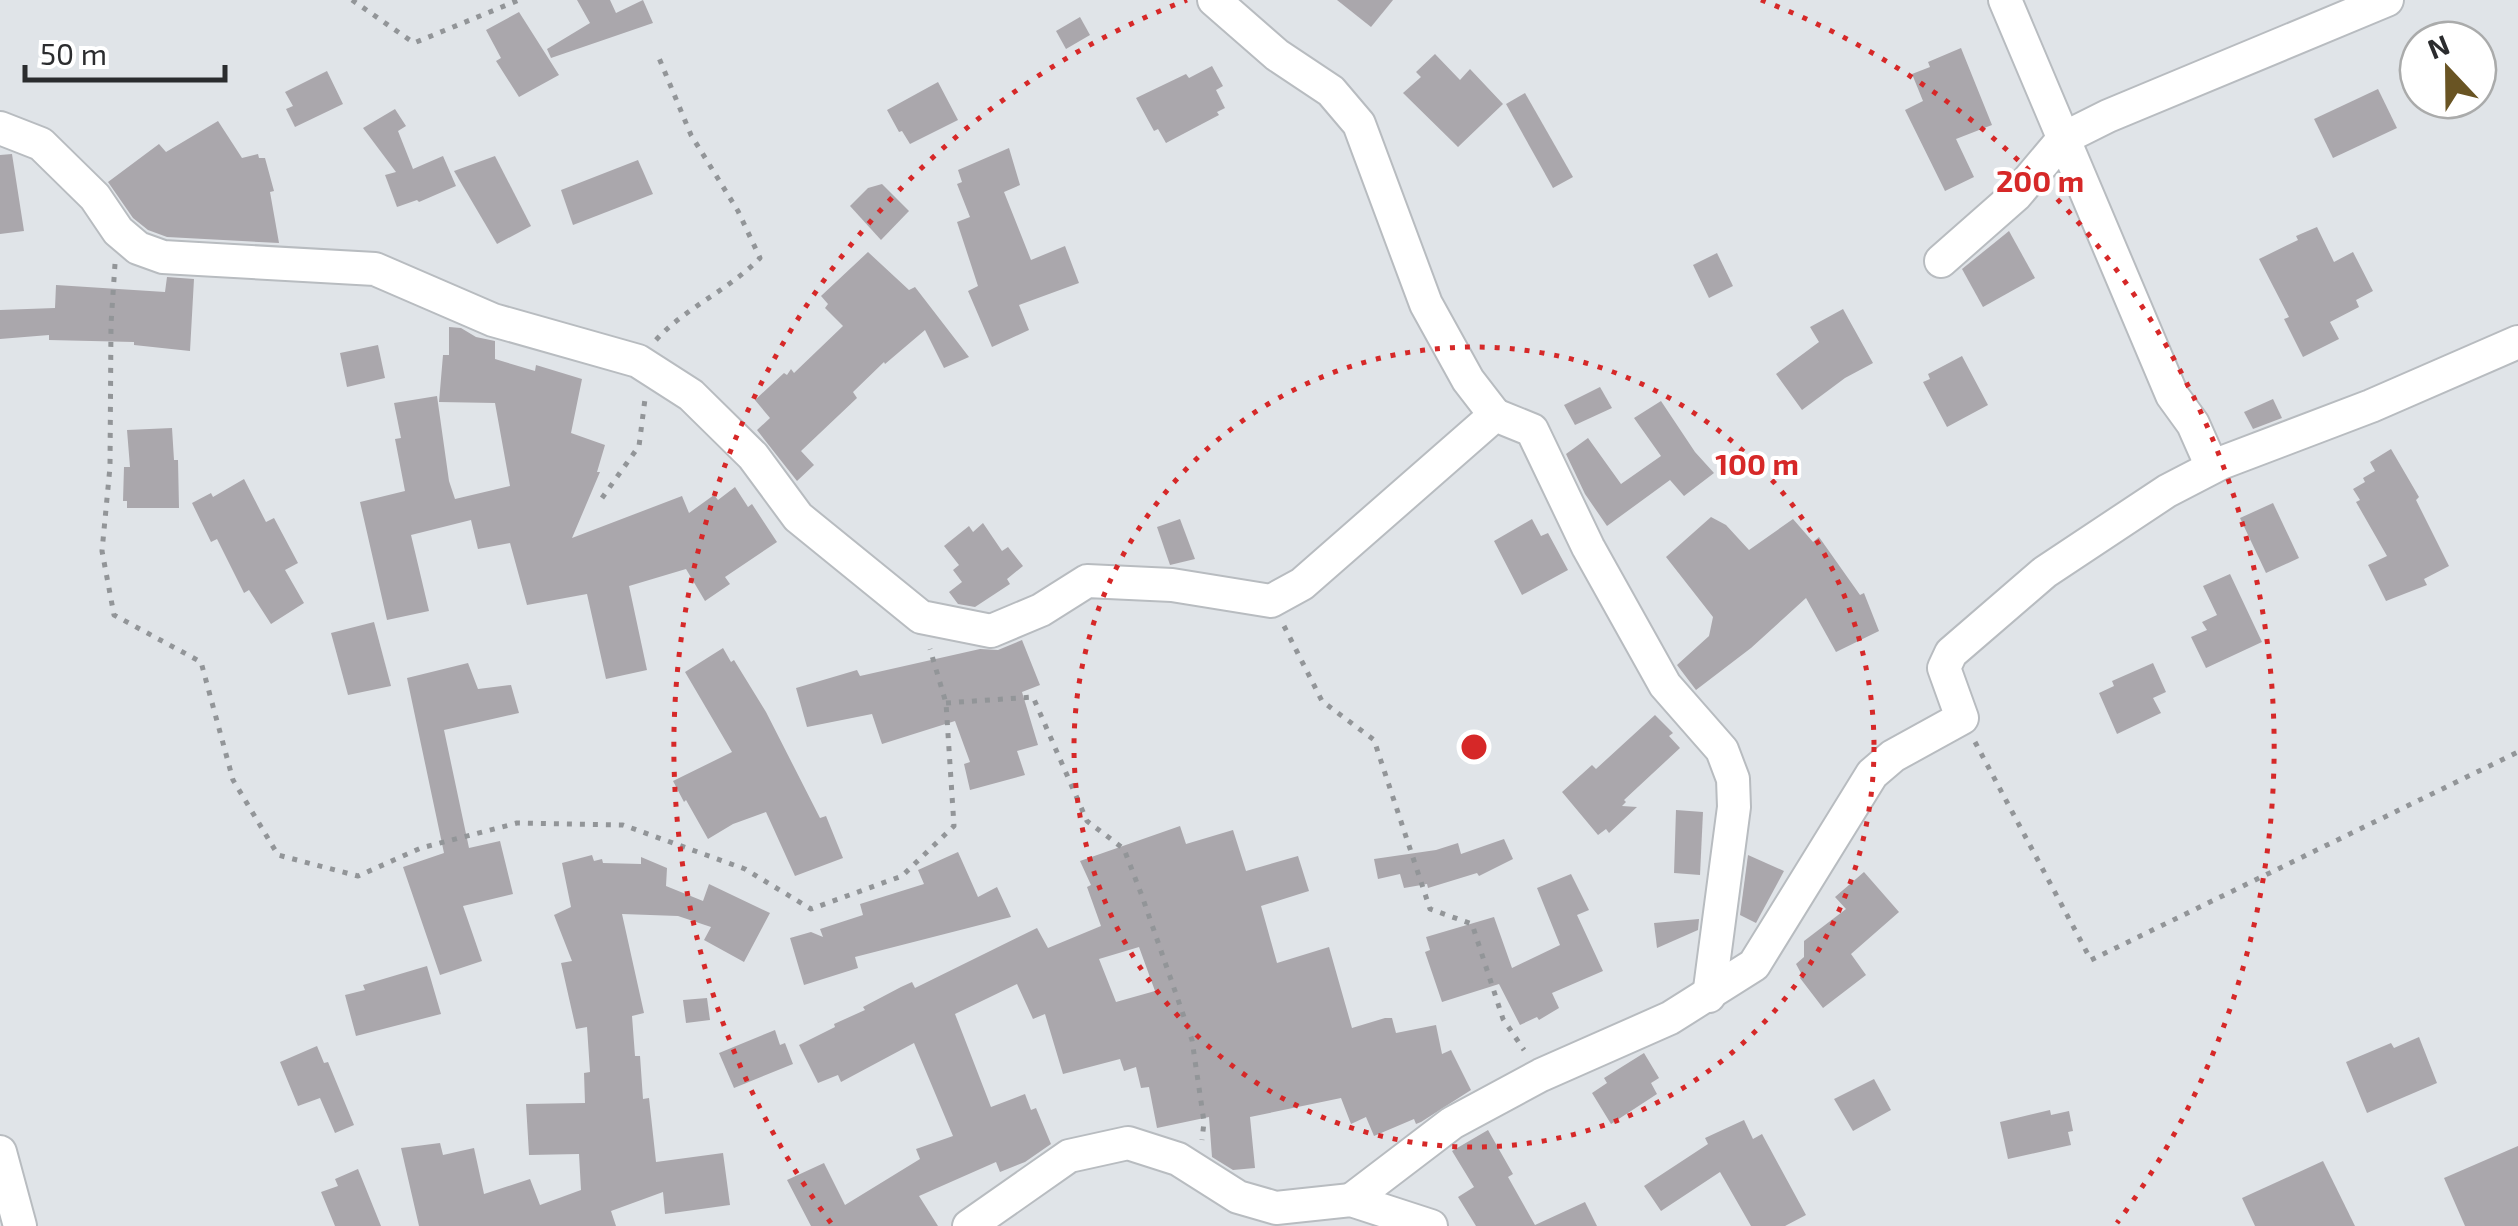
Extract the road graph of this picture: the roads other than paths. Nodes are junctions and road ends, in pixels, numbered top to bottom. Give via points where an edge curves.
1 (1214, 0) edge
2 (2005, 0) edge
3 (2387, 0) edge
4 (0, 128) edge
5 (2064, 138) junction
6 (1941, 260) dead end
7 (2518, 342) edge
8 (1495, 415) junction
9 (2212, 467) junction
10 (1709, 996) junction
11 (0, 1152) edge
12 (1351, 1200) junction
13 (20, 1226) edge
14 (970, 1226) edge
15 (1430, 1226) edge

1 - 8 street via 1277,56 1331,91 1359,124 1426,304
2 - 5 street
3 - 5 street
4 - 8 street via 41,144 138,248 163,257 375,270 494,320 638,362 691,396 753,456 798,517 920,617 991,631 1087,581 1172,585 1271,601 1302,584
5 - 6 street via 2016,195
5 - 9 street via 2172,395
7 - 9 street
8 - 10 street via 1532,430 1665,685 1722,750 1733,779
9 - 10 street via 2087,542 1950,653 1944,668 1962,718 1872,774 1754,966
10 - 12 street via 1452,1122
11 - 13 street
12 - 14 street via 1276,1208 1238,1197 1178,1159 1128,1143 1069,1156
12 - 15 street

